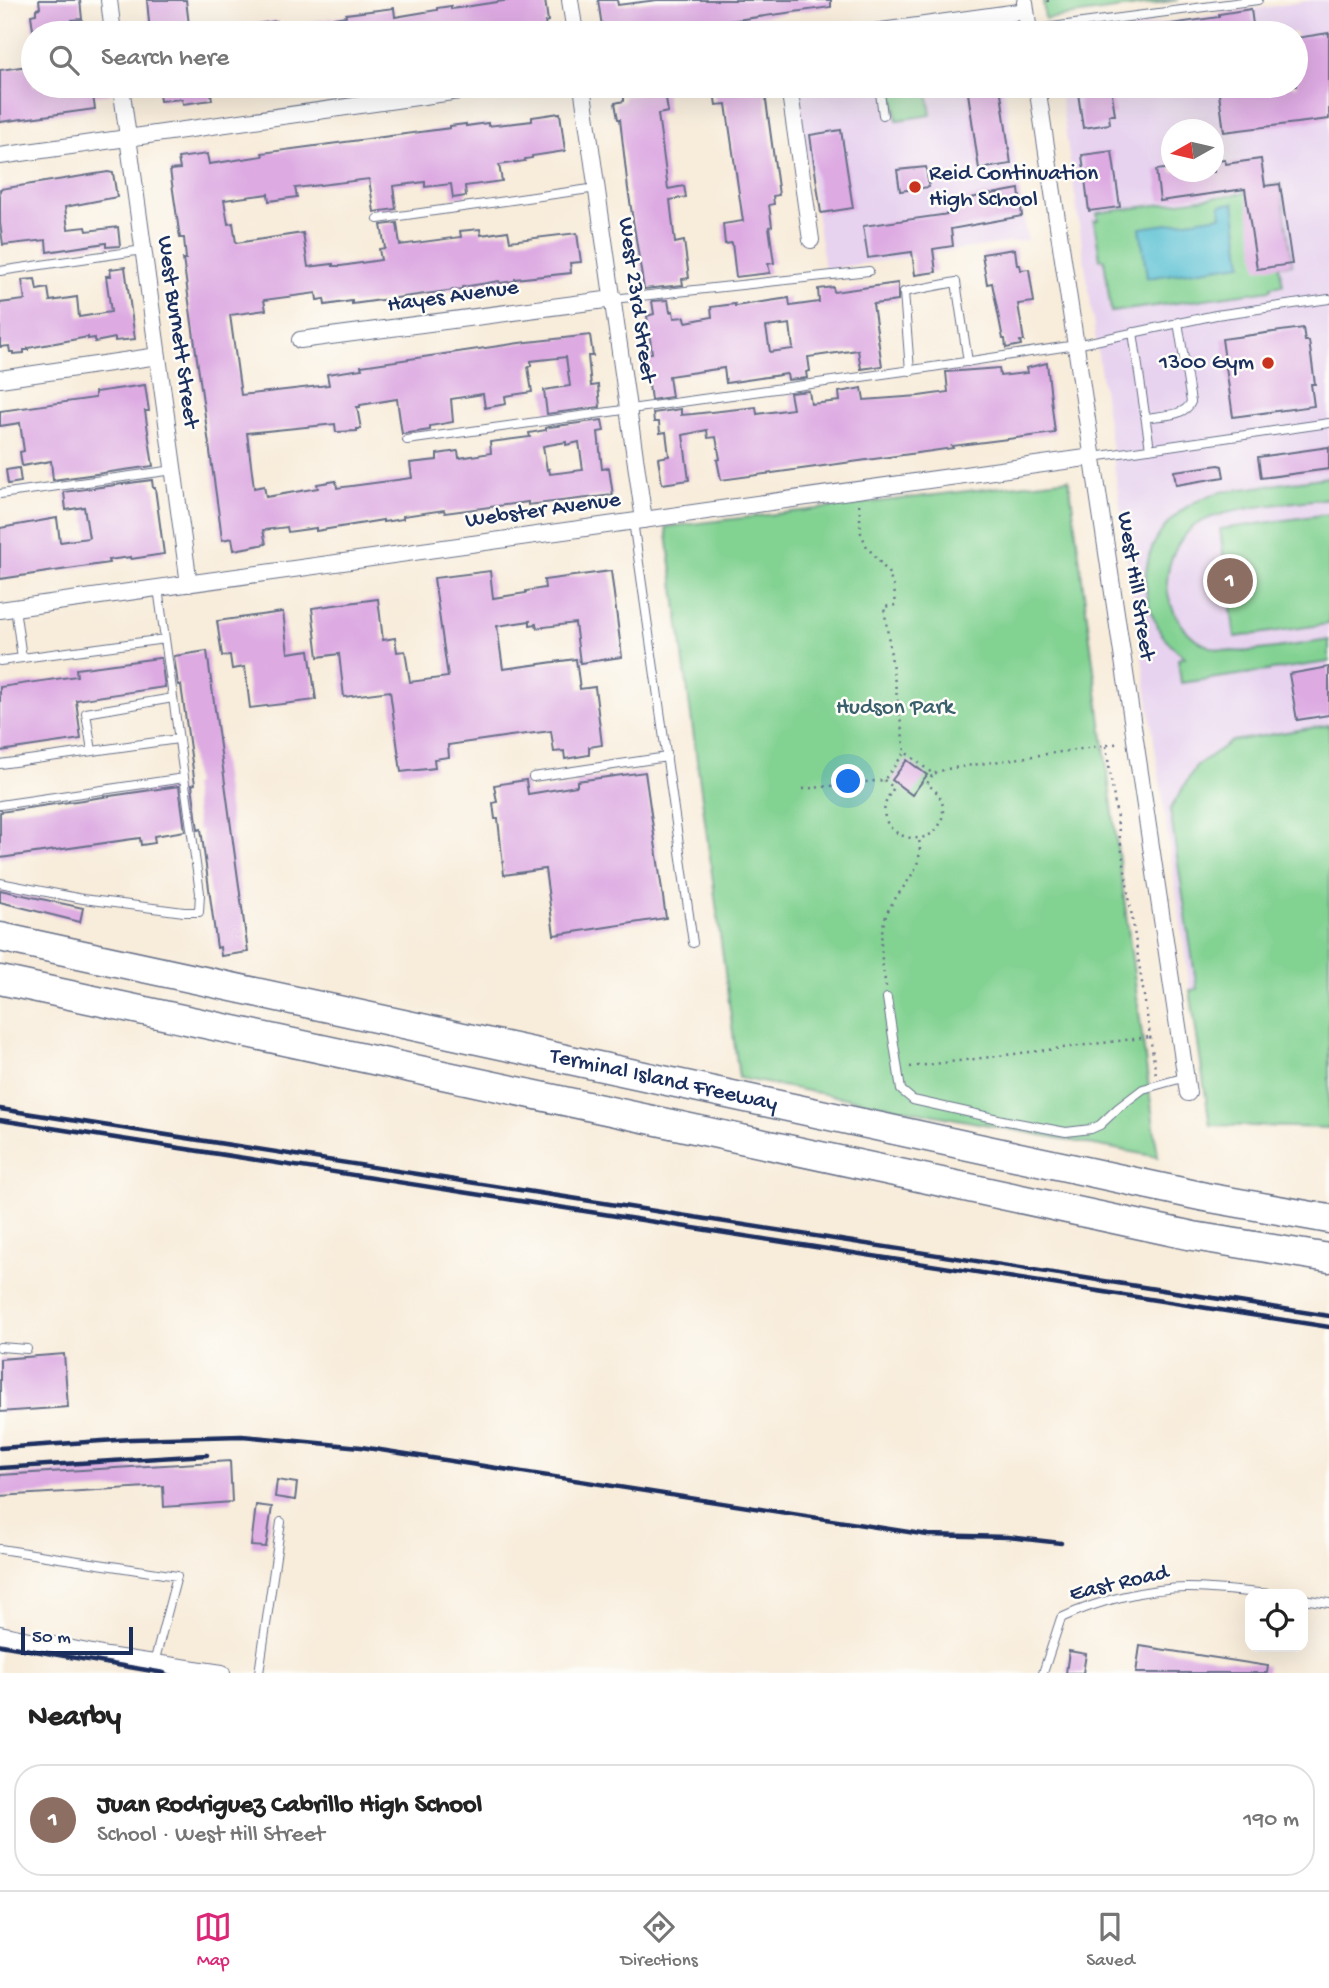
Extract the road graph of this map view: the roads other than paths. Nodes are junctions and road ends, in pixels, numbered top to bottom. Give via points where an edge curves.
1 (109, 0) edge
2 (570, 0) edge
3 (1258, 0) edge
4 (1025, 5) edge
5 (112, 21) edge
6 (573, 21) edge
7 (936, 21) edge
8 (1108, 21) edge
9 (123, 98) edge
10 (410, 98) edge
11 (584, 98) edge
12 (791, 98) edge
13 (881, 98) edge
14 (1039, 98) edge
15 (883, 115) dead end
16 (128, 138) junction
17 (0, 156) edge
18 (597, 188) junction
19 (378, 219) dead end
20 (811, 240) dead end
21 (143, 250) junction
22 (0, 271) edge
23 (869, 271) dead end
24 (613, 299) junction
25 (1329, 299) edge
26 (1178, 322) junction
27 (1133, 332) junction
28 (300, 340) dead end
29 (1076, 345) junction
30 (158, 356) junction
31 (968, 362) junction
32 (910, 371) junction
33 (0, 379) edge
34 (628, 409) junction
35 (1146, 418) junction
36 (1329, 424) edge
37 (407, 440) dead end
38 (1150, 449) junction
39 (1093, 457) junction
40 (174, 470) junction
41 (0, 494) edge
42 (639, 520) junction
43 (189, 584) junction
44 (158, 588) junction
45 (7, 609) edge
46 (165, 639) junction
47 (22, 658) junction
48 (0, 661) edge
49 (173, 698) junction
50 (178, 739) junction
51 (92, 751) junction
52 (667, 757) junction
53 (0, 764) edge
54 (184, 778) junction
55 (533, 778) dead end
56 (0, 805) edge
57 (0, 883) edge
58 (0, 937) edge
59 (693, 943) dead end
60 (0, 979) edge
61 (887, 998) road end
62 (1187, 1085) joint
63 (1329, 1219) edge
64 (1329, 1258) edge
65 (0, 1347) edge
66 (27, 1349) dead end
67 (281, 1522) dead end
68 (0, 1549) edge
69 (1245, 1592) edge
70 (1308, 1600) edge
71 (1329, 1603) edge
72 (0, 1634) edge
73 (154, 1663) junction
74 (222, 1673) edge
75 (259, 1673) edge
76 (1043, 1673) edge

1 - 5 street
2 - 6 street
3 - 8 lane
4 - 7 street
9 - 16 street, West Burnett Street
10 - 16 street
11 - 18 street, West 23rd Street
12 - 20 street
13 - 15 lane
14 - 29 street, West Hill Street
16 - 17 street
16 - 21 street, West Burnett Street
18 - 19 lane
18 - 24 street, West 23rd Street
21 - 22 lane
21 - 30 street, West Burnett Street
23 - 24 lane
24 - 28 street, Hayes Avenue
24 - 34 street, West 23rd Street
25 - 26 lane
26 - 27 lane
26 - 35 lane via 1191,402 1183,411
27 - 29 lane
27 - 35 lane
29 - 31 lane
29 - 39 street, West Hill Street
30 - 33 street
30 - 40 street, West Burnett Street
31 - 32 lane
31 - 32 lane via 956,282 904,292
32 - 34 lane
34 - 37 lane
34 - 42 street, West 23rd Street
35 - 38 lane
36 - 38 lane
38 - 39 lane
39 - 42 street, Webster Avenue
39 - 62 street, West Hill Street
40 - 41 lane
40 - 43 street, West Burnett Street
42 - 43 street, Webster Avenue
42 - 52 lane
43 - 44 street, Webster Avenue
44 - 45 street, Webster Avenue
44 - 46 lane
45 - 47 lane
46 - 47 lane
46 - 49 lane
47 - 48 lane
49 - 50 lane
49 - 51 lane via 86,713
50 - 51 lane
50 - 54 lane
51 - 53 lane
52 - 55 lane
52 - 59 lane
54 - 56 lane
54 - 57 lane via 199,912 83,899
58 - 63 highway, Terminal Island Freeway via 1205,1197
60 - 64 highway, Terminal Island Freeway via 1192,1236
61 - 62 lane via 901,1090 913,1100 1066,1132 1100,1125 1143,1090
65 - 66 lane
67 - 75 lane
68 - 73 lane via 177,1576
69 - 76 lane, East Road via 1186,1588 1085,1607 1060,1618
70 - 71 lane
72 - 73 street
73 - 74 street

